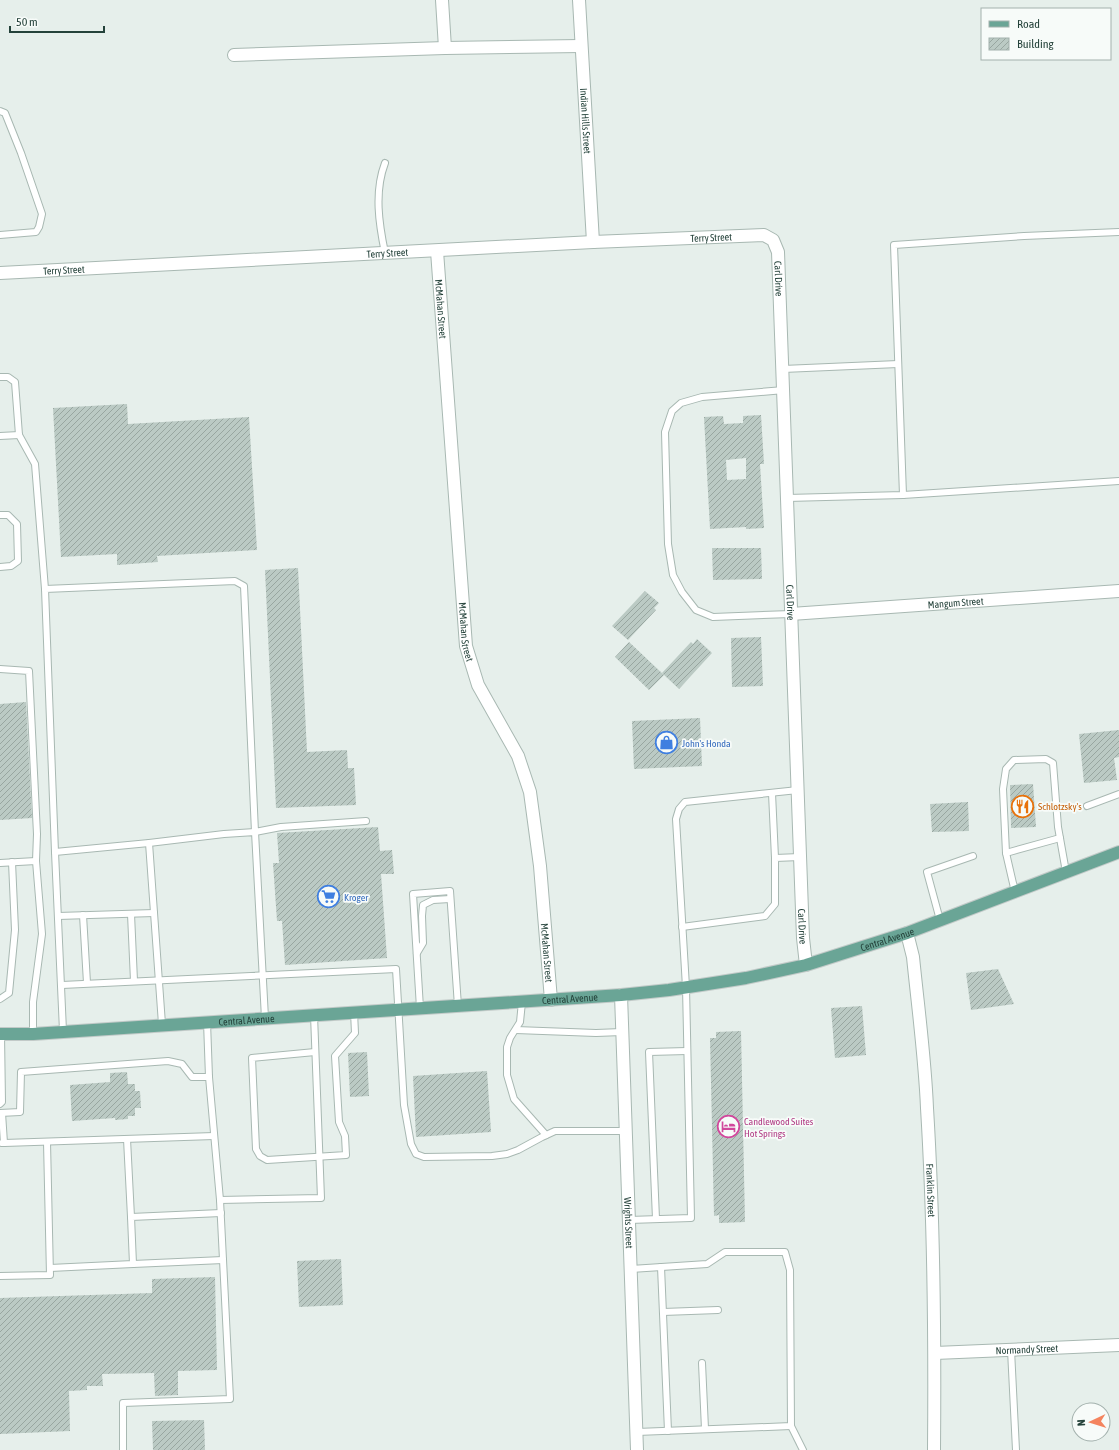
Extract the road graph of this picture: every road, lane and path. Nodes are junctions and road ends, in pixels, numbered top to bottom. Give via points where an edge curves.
1 (442, 0) edge
2 (578, 0) edge
3 (582, 46) junction
4 (446, 48) junction
5 (234, 55) dead end
6 (0, 111) edge
7 (385, 163) dead end
8 (1119, 232) edge
9 (0, 235) edge
10 (773, 240) joint
11 (593, 242) junction
12 (437, 250) junction
13 (385, 253) junction
14 (0, 273) edge
15 (898, 364) junction
16 (783, 369) junction
17 (0, 377) edge
18 (784, 390) junction
19 (19, 435) junction
20 (0, 436) edge
21 (1119, 481) edge
22 (903, 495) junction
23 (787, 498) junction
24 (0, 515) edge
25 (0, 567) edge
26 (45, 589) junction
27 (1119, 591) edge
28 (791, 614) junction
29 (0, 669) edge
30 (798, 790) junction
31 (772, 793) junction
32 (1119, 794) edge
33 (1087, 806) dead end
34 (366, 820) dead end
35 (255, 832) junction
36 (1060, 838) junction
37 (149, 843) junction
38 (55, 852) junction
39 (1119, 852) edge
40 (1006, 853) junction
41 (973, 856) dead end
42 (800, 857) junction
43 (775, 858) junction
44 (36, 861) junction
45 (12, 862) junction
46 (0, 863) edge
47 (1066, 872) junction
48 (1015, 892) junction
49 (450, 899) junction
50 (154, 913) junction
51 (131, 914) junction
52 (83, 915) junction
53 (58, 916) junction
54 (940, 920) junction
55 (682, 926) junction
56 (907, 933) junction
57 (417, 953) junction
58 (806, 965) junction
59 (262, 976) junction
60 (159, 980) junction
61 (134, 981) junction
62 (87, 983) junction
63 (62, 984) junction
64 (686, 987) junction
65 (621, 995) junction
66 (0, 999) edge
67 (551, 1000) junction
68 (522, 1002) junction
69 (458, 1006) junction
70 (420, 1008) junction
71 (398, 1010) junction
72 (354, 1012) junction
73 (314, 1015) junction
74 (265, 1018) junction
75 (207, 1022) junction
76 (162, 1024) junction
77 (516, 1030) junction
78 (63, 1031) junction
79 (622, 1032) junction
80 (0, 1034) edge
81 (33, 1034) junction
82 (687, 1051) junction
83 (315, 1052) junction
84 (209, 1077) junction
85 (0, 1104) edge
86 (1, 1113) edge
87 (626, 1131) junction
88 (546, 1135) junction
89 (214, 1136) junction
90 (127, 1139) junction
91 (47, 1142) junction
92 (2, 1143) edge
93 (320, 1157) junction
94 (220, 1200) junction
95 (221, 1213) junction
96 (131, 1217) junction
97 (656, 1219) junction
98 (629, 1220) junction
99 (223, 1260) junction
100 (134, 1264) junction
101 (661, 1267) junction
102 (50, 1268) junction
103 (631, 1269) junction
104 (0, 1276) edge
105 (718, 1310) dead end
106 (663, 1312) junction
107 (1119, 1345) edge
108 (1011, 1350) junction
109 (935, 1353) junction
110 (702, 1363) dead end
111 (792, 1426) junction
112 (705, 1429) junction
113 (668, 1430) junction
114 (636, 1432) junction
115 (123, 1450) edge
116 (637, 1450) edge
117 (803, 1450) edge
118 (934, 1450) edge
119 (1016, 1450) edge

1 - 4 street
2 - 3 street, Indian Hills Street
3 - 4 street
3 - 11 street, Indian Hills Street
4 - 5 street
6 - 9 lane via 5,113 8,119 42,214 36,232
7 - 13 lane via 378,186 381,234
8 - 15 lane via 894,244
10 - 11 street, Terry Street via 764,235
10 - 16 street, Carl Drive via 778,252
11 - 12 street, Terry Street
12 - 13 street, Terry Street
12 - 67 street, McMahan Street via 466,646 478,685 518,756 530,792 540,866
13 - 14 street, Terry Street
15 - 16 lane
15 - 22 lane
16 - 18 street, Carl Drive
17 - 19 lane via 8,377 15,382
18 - 23 street, Carl Drive
18 - 28 lane via 702,396 681,403 672,411 665,432 668,544 673,575 696,610 713,617
19 - 20 lane
19 - 26 lane via 35,464
21 - 22 lane
22 - 23 lane
23 - 28 street, Carl Drive
24 - 25 lane via 8,515 17,524 18,561 11,566
26 - 35 lane via 235,581 244,586
26 - 38 lane
27 - 28 street, Mangum Street
28 - 30 street, Carl Drive
29 - 44 lane via 29,671
30 - 31 lane
30 - 42 street, Carl Drive
31 - 43 lane
31 - 55 lane via 685,802 679,809 676,819
32 - 33 lane
34 - 35 lane via 281,827
35 - 37 lane
35 - 59 lane
36 - 40 lane
36 - 40 lane via 1053,763 1046,759 1014,760 1006,769 1003,789
36 - 47 lane
37 - 38 lane
37 - 50 lane
38 - 53 lane
39 - 47 main road, Central Avenue
40 - 48 lane
41 - 54 lane via 927,872
42 - 43 lane
42 - 58 street, Carl Drive
43 - 55 lane via 775,904 765,916
44 - 45 lane
44 - 81 lane via 42,934 33,1002
45 - 46 lane
45 - 66 lane via 16,930 9,993
47 - 48 main road, Central Avenue
48 - 54 main road, Central Avenue
49 - 57 lane via 433,900 423,905 423,943
49 - 57 lane via 450,892 413,894
49 - 69 lane
50 - 51 lane
50 - 60 lane
51 - 52 lane
51 - 61 lane
52 - 53 lane
52 - 62 lane
53 - 63 lane
54 - 56 main road, Central Avenue
55 - 64 lane
56 - 58 main road, Central Avenue
56 - 109 street, Franklin Street via 913,957 927,1106
57 - 70 lane
58 - 64 main road, Central Avenue
59 - 60 lane
59 - 71 lane via 396,969
59 - 74 lane
60 - 61 lane
60 - 76 lane
61 - 62 lane
62 - 63 lane
63 - 78 lane
64 - 65 main road, Central Avenue
64 - 82 lane
65 - 67 main road, Central Avenue
65 - 79 street, Wrights Street
67 - 68 main road, Central Avenue
68 - 69 main road, Central Avenue
68 - 77 lane via 520,1022
69 - 70 main road, Central Avenue
70 - 71 main road, Central Avenue
71 - 72 main road, Central Avenue
71 - 88 lane via 404,1105 411,1144 416,1154 424,1157 507,1154
72 - 73 main road, Central Avenue
72 - 93 lane via 355,1033 335,1056 339,1122 345,1136 346,1155
73 - 74 main road, Central Avenue
73 - 83 lane
74 - 75 main road, Central Avenue
75 - 76 main road, Central Avenue
75 - 84 lane
76 - 78 main road, Central Avenue
77 - 79 lane
77 - 88 lane via 507,1047 508,1075 514,1099
78 - 81 main road, Central Avenue
79 - 87 street, Wrights Street
80 - 81 main road, Central Avenue
80 - 85 lane
82 - 97 lane via 691,1218
82 - 97 lane via 649,1052
83 - 93 lane
83 - 93 lane via 252,1058 256,1149 260,1156 267,1160
84 - 86 lane via 192,1077 182,1064 168,1060 21,1072 20,1112
84 - 89 lane
86 - 92 lane
87 - 88 lane via 555,1131
87 - 98 street, Wrights Street
89 - 90 lane
89 - 94 lane
90 - 91 lane
90 - 96 lane
91 - 92 lane
91 - 102 lane
93 - 94 lane via 321,1198
94 - 95 lane
95 - 96 lane
95 - 99 lane
96 - 100 lane
97 - 98 lane
98 - 103 street, Wrights Street
99 - 100 lane
99 - 115 lane via 230,1399 124,1403
100 - 102 lane
101 - 103 lane
101 - 106 lane
101 - 111 lane via 707,1264 725,1252 785,1252 790,1270
102 - 104 lane via 50,1275
103 - 114 street, Wrights Street
105 - 106 lane
106 - 113 lane
107 - 108 street, Normandy Street
108 - 109 street, Normandy Street
108 - 119 lane
109 - 118 street, Franklin Street
110 - 112 lane
111 - 112 lane
111 - 117 lane
112 - 113 lane
113 - 114 lane
114 - 116 street, Wrights Street

